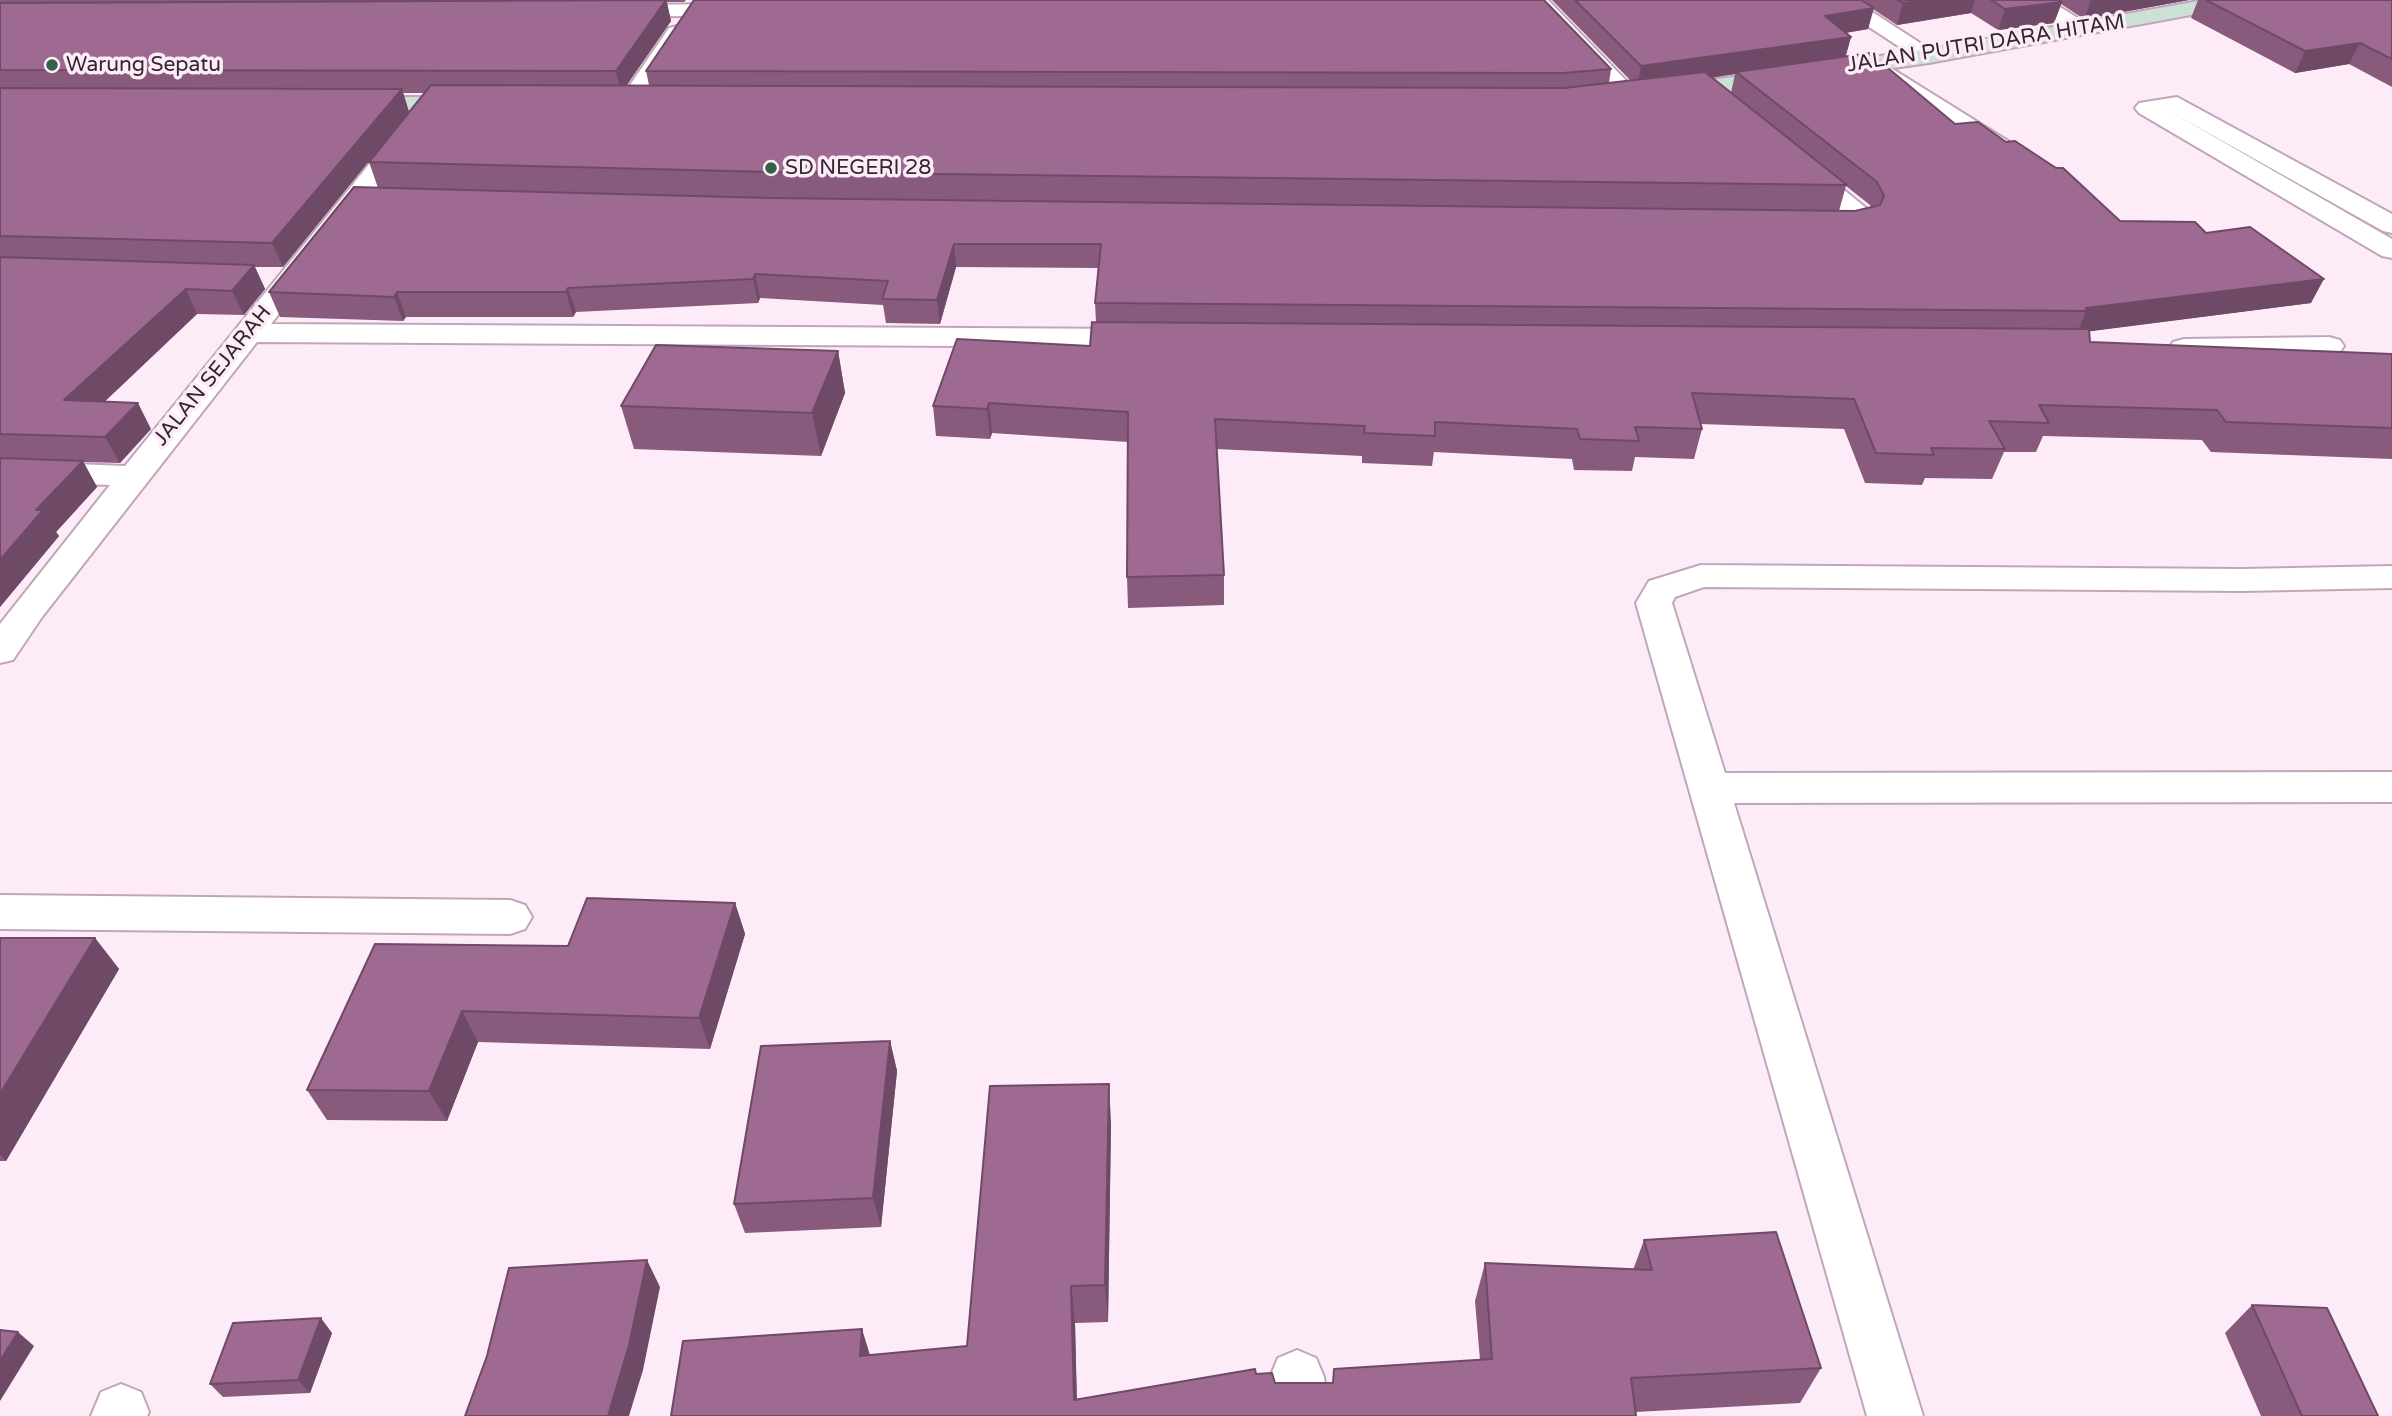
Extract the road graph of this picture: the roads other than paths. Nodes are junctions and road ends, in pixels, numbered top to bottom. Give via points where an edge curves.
1 (1536, 0) edge
2 (1839, 0) edge
3 (2033, 0) edge
4 (2240, 0) edge
5 (695, 5) edge
6 (762, 10) edge
7 (596, 11) edge
8 (2084, 29) junction
9 (1929, 56) junction
10 (1870, 65) junction
11 (1704, 88) junction
12 (1631, 99) junction
13 (1607, 101) edge
14 (333, 104) edge
15 (431, 104) junction
16 (497, 104) edge
17 (603, 104) edge
18 (629, 104) junction
19 (656, 104) edge
20 (1734, 112) edge
21 (1785, 153) edge
22 (2028, 164) edge
23 (1792, 222) edge
24 (2392, 225) edge
25 (2392, 250) edge
26 (247, 333) junction
27 (1168, 339) edge
28 (2329, 346) dead end
29 (2160, 348) edge
30 (0, 471) edge
31 (134, 476) junction
32 (2392, 577) edge
33 (0, 651) edge
34 (1710, 788) junction
35 (2392, 788) edge
36 (0, 912) edge
37 (510, 917) dead end
38 (1895, 1416) edge

1 - 12 street
2 - 9 street
3 - 8 street
4 - 8 street, JALAN PUTRI DARA HITAM
5 - 6 street
5 - 7 street
5 - 18 street
8 - 9 street, JALAN PUTRI DARA HITAM
9 - 10 street, JALAN PUTRI DARA HITAM
10 - 11 street, JALAN PUTRI DARA HITAM
10 - 22 street
11 - 12 street, JALAN PUTRI DARA HITAM
11 - 20 street
12 - 13 street, JALAN PUTRI DARA HITAM
14 - 15 street
15 - 16 street
15 - 26 street, JALAN SEJARAH via 368,200 278,279
17 - 18 street
18 - 19 street
21 - 23 street via 1862,218 1847,223
24 - 25 street via 2177,103 2147,108
26 - 27 street
26 - 31 street, JALAN SEJARAH
28 - 29 street
30 - 31 street
31 - 33 street, JALAN SEJARAH
32 - 34 street via 1701,576 1681,580 1662,589 1654,603
34 - 35 street
34 - 38 street
36 - 37 street

